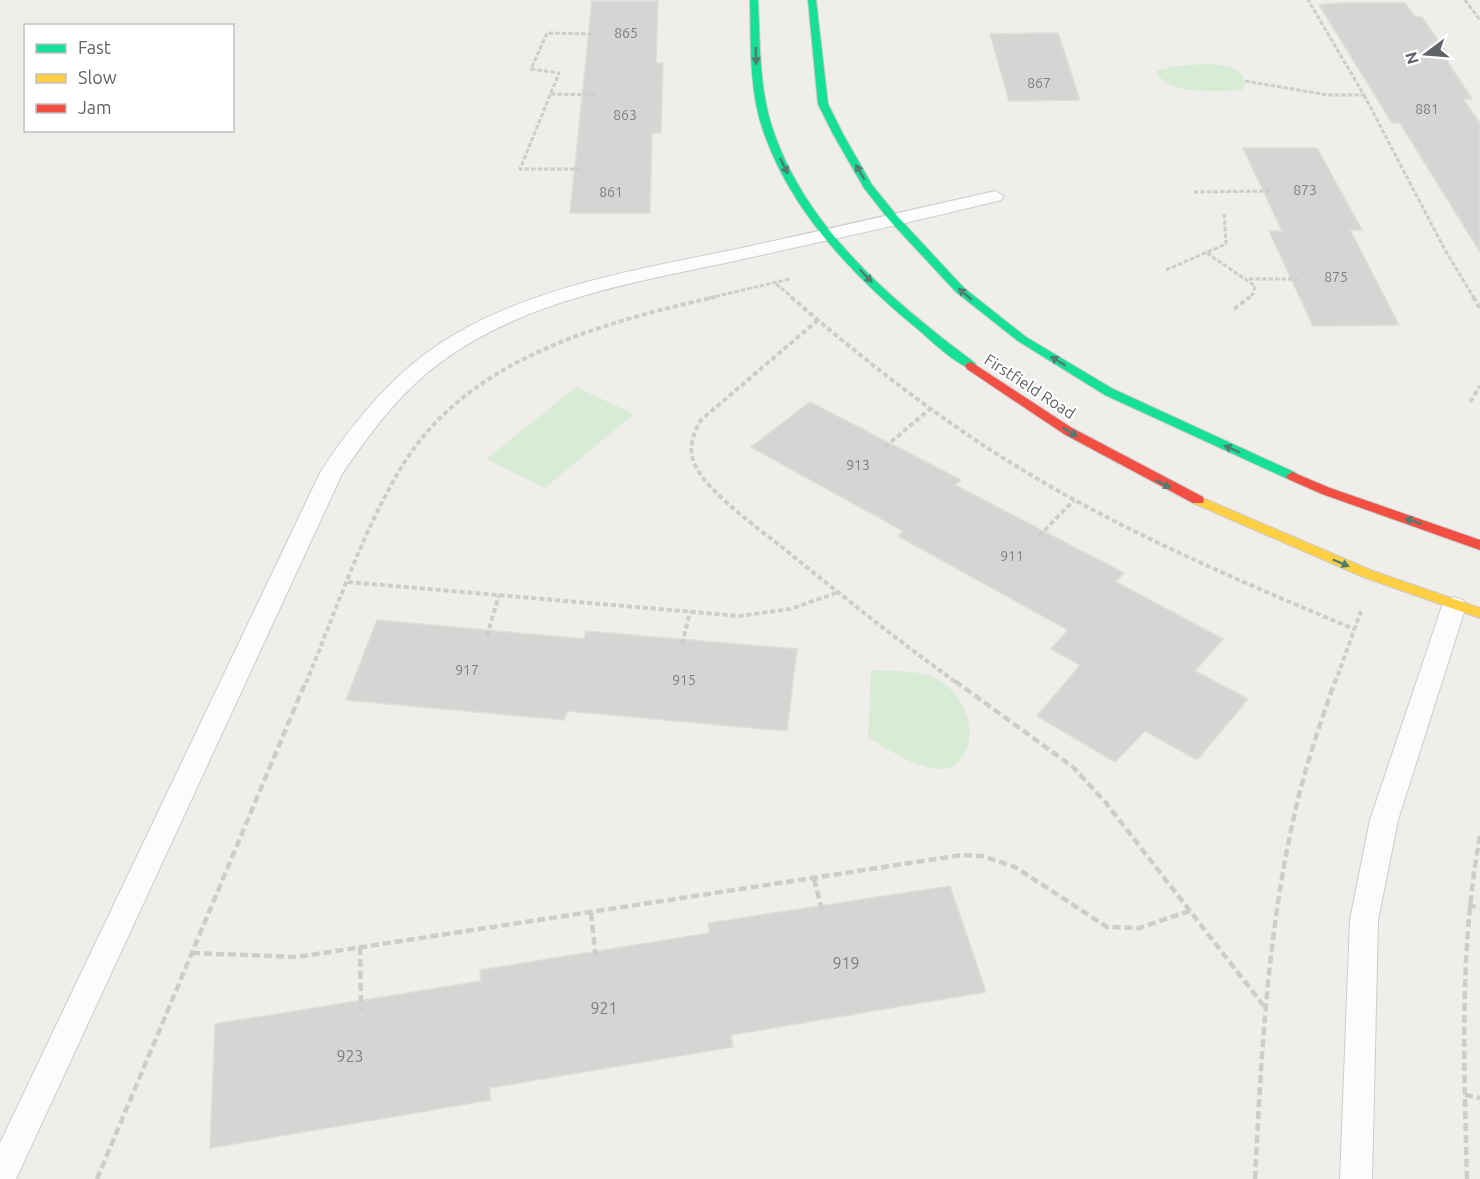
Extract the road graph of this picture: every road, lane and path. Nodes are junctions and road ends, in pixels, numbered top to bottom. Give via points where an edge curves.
1 (754, 0) edge
2 (812, 0) edge
3 (1308, 0) edge
4 (1465, 0) edge
5 (1480, 20) edge
6 (595, 34) dead end
7 (1245, 81) dead end
8 (551, 94) junction
9 (596, 94) dead end
10 (1364, 95) junction
11 (581, 169) dead end
12 (1270, 191) dead end
13 (1194, 192) dead end
14 (995, 196) dead end
15 (1224, 212) dead end
16 (894, 219) junction
17 (826, 234) junction
18 (1206, 253) junction
19 (1166, 270) dead end
20 (795, 278) dead end
21 (1248, 279) junction
22 (1298, 279) dead end
23 (775, 283) junction
24 (1480, 308) edge
25 (1234, 309) dead end
26 (818, 320) junction
27 (1480, 386) edge
28 (1470, 402) dead end
29 (931, 408) junction
30 (885, 447) dead end
31 (1074, 500) junction
32 (1039, 536) dead end
33 (1480, 545) edge
34 (348, 582) junction
35 (839, 592) junction
36 (499, 596) junction
37 (1362, 606) dead end
38 (1467, 609) edge
39 (690, 612) junction
40 (1354, 629) junction
41 (487, 636) dead end
42 (682, 644) dead end
43 (1480, 836) edge
44 (813, 879) junction
45 (1468, 905) junction
46 (1480, 908) edge
47 (1190, 911) junction
48 (591, 913) junction
49 (823, 914) dead end
50 (360, 947) junction
51 (192, 953) junction
52 (596, 960) dead end
53 (361, 1010) dead end
54 (1267, 1010) junction
55 (1466, 1095) junction
56 (1480, 1098) edge
57 (0, 1178) edge
58 (97, 1179) edge
59 (1255, 1179) edge
60 (1356, 1179) edge
61 (1467, 1179) edge

1 -> 17 street, Firstfield Road via 757,78 772,143 801,199
16 -> 2 street via 868,186 823,104
3 - 10 path
4 - 5 path
6 - 8 path via 547,33 531,69 559,73
7 - 10 path via 1328,95
8 - 9 path
8 - 11 path via 520,169
10 - 24 path
12 - 13 path
14 - 16 lane
15 - 18 path via 1226,244
16 - 17 lane
33 -> 16 street via 1326,490 1109,392 1022,339 960,290
17 -> 38 street, Firstfield Road via 886,297 948,351 1029,408 1111,457 1198,502 1360,570
17 - 57 lane via 627,277 498,322 450,346 407,380 365,424 331,473
18 - 19 path
18 - 21 path
20 - 23 path
21 - 22 path
21 - 25 path via 1256,291
23 - 26 path
23 - 34 path via 600,325 545,347 485,381 434,425 396,475
26 - 29 path
26 - 35 path via 701,420 692,436 691,452 696,468 707,482
27 - 28 path
29 - 30 path
29 - 31 path via 987,448
31 - 32 path
31 - 40 path via 1189,559
34 - 36 path
34 - 51 path
35 - 39 path via 761,616
35 - 47 path via 1073,767
36 - 39 path
36 - 41 path
37 - 40 path
38 - 60 lane via 1384,820 1364,920
39 - 42 path
40 - 54 path via 1318,732 1287,848
43 - 45 path
44 - 47 path via 936,858 982,856 1015,867 1107,927 1138,930
44 - 48 path
44 - 49 path
45 - 46 path
45 - 55 path
47 - 54 path
48 - 50 path
48 - 52 path
50 - 51 path via 297,957
50 - 53 path
51 - 58 path
54 - 59 path
55 - 56 path
55 - 61 path

